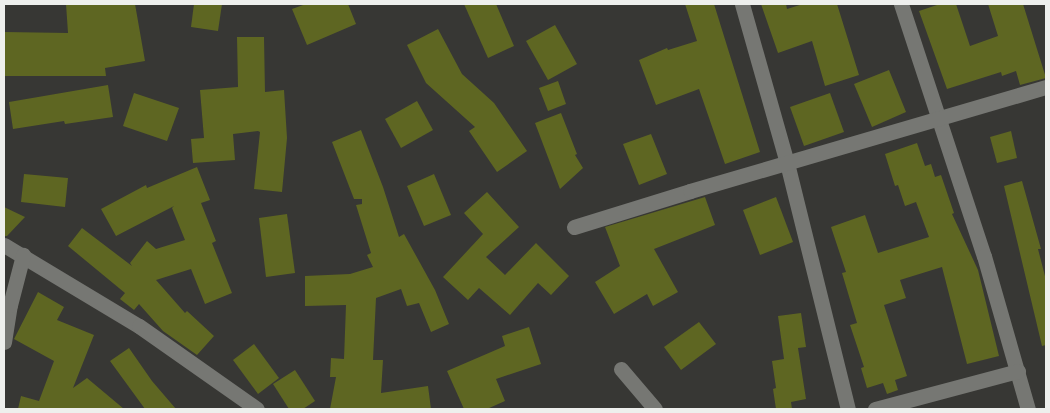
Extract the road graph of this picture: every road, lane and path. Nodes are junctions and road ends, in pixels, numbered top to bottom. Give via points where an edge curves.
1 (742, 4) edge
2 (900, 4) edge
3 (1046, 87) edge
4 (940, 120) junction
5 (787, 163) junction
6 (574, 227) dead end
7 (4, 245) edge
8 (23, 255) junction
9 (4, 342) edge
10 (621, 369) dead end
11 (1018, 370) junction
12 (257, 409) edge
13 (655, 409) edge
14 (848, 409) edge
15 (875, 409) edge
16 (1028, 409) edge

1 - 5 street
2 - 4 street
3 - 4 street
4 - 5 street
4 - 11 street
5 - 6 street
5 - 14 street
7 - 8 street
8 - 9 street
8 - 12 street via 139,326
10 - 13 street
11 - 15 street
11 - 16 street

